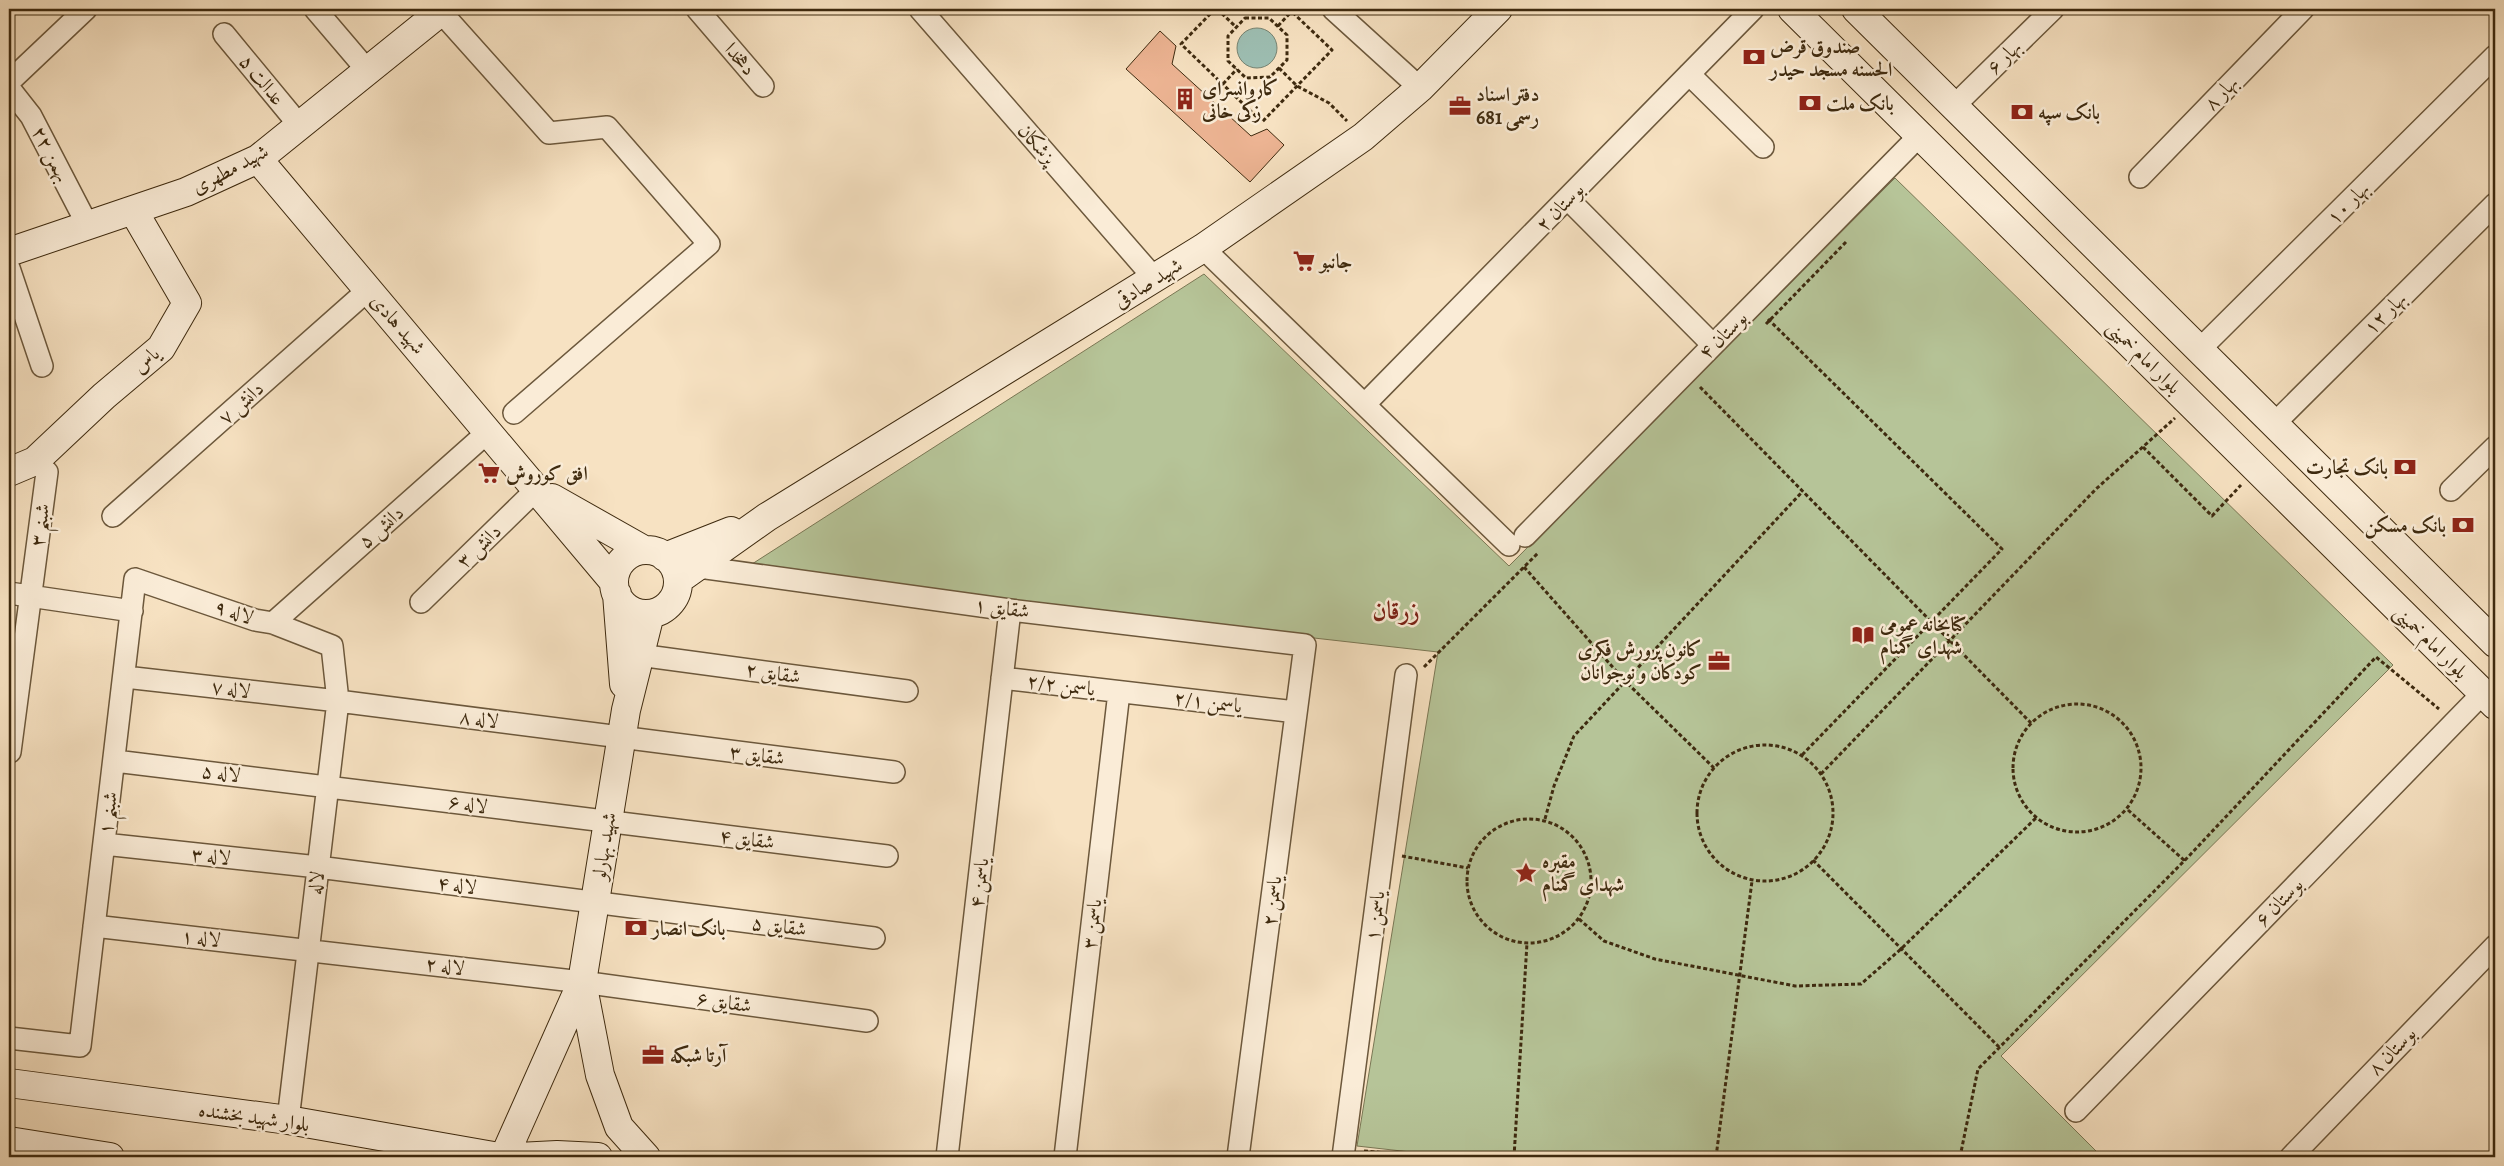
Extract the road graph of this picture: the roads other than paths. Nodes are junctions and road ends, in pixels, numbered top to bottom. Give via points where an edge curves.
1 (86, 9) edge
2 (315, 9) edge
3 (697, 9) edge
4 (920, 9) edge
5 (1333, 9) edge
6 (1498, 9) edge
7 (1753, 9) edge
8 (1792, 9) edge
9 (1856, 9) edge
10 (2053, 9) edge
11 (2303, 9) edge
12 (442, 10) edge
13 (224, 34) dead end
14 (2495, 56) edge
15 (367, 70) junction
16 (1689, 74) junction
17 (9, 82) edge
18 (763, 86) dead end
19 (9, 88) edge
20 (1420, 88) junction
21 (1955, 105) junction
22 (300, 126) junction
23 (1920, 135) junction
24 (1763, 147) dead end
25 (258, 159) junction
26 (2140, 178) dead end
27 (1568, 199) junction
28 (2495, 204) edge
29 (132, 210) junction
30 (87, 224) junction
31 (1203, 248) junction
32 (9, 252) edge
33 (9, 268) edge
34 (1155, 279) junction
35 (368, 290) junction
36 (1713, 345) junction
37 (2200, 349) junction
38 (42, 366) dead end
39 (1365, 404) junction
40 (514, 414) dead end
41 (2275, 423) junction
42 (490, 431) junction
43 (2495, 447) edge
44 (35, 461) junction
45 (9, 472) edge
46 (537, 489) junction
47 (2451, 490) dead end
48 (113, 516) dead end
49 (767, 517) junction
50 (655, 554) junction
51 (688, 573) junction
52 (135, 579) joint
53 (616, 588) junction
54 (9, 593) edge
55 (31, 595) junction
56 (422, 602) dead end
57 (1010, 610) junction
58 (132, 611) junction
59 (650, 614) junction
60 (273, 623) junction
61 (2495, 643) edge
62 (1306, 645) joint
63 (332, 646) joint
64 (639, 655) junction
65 (1414, 674) road end
66 (125, 677) junction
67 (1002, 678) junction
68 (906, 691) dead end
69 (1119, 692) junction
70 (2489, 699) edge
71 (338, 701) junction
72 (626, 710) junction
73 (1296, 712) junction
74 (621, 737) junction
75 (10, 752) edge
76 (115, 761) junction
77 (894, 772) dead end
78 (328, 786) junction
79 (607, 823) junction
80 (104, 844) junction
81 (887, 856) dead end
82 (318, 867) junction
83 (595, 903) junction
84 (94, 926) junction
85 (874, 938) dead end
86 (2495, 946) edge
87 (308, 950) junction
88 (582, 982) junction
89 (867, 1021) dead end
90 (9, 1038) edge
91 (9, 1083) edge
92 (2076, 1112) dead end
93 (288, 1120) junction
94 (9, 1141) edge
95 (1351, 1154) edge
96 (106, 1157) edge
97 (499, 1157) edge
98 (504, 1157) edge
99 (518, 1157) edge
100 (598, 1157) edge
101 (646, 1157) edge
102 (947, 1157) edge
103 (1065, 1157) edge
104 (1238, 1157) edge
105 (2291, 1157) edge

1 - 17 street
2 - 15 street
3 - 18 street, دهخدا
4 - 34 street, پزشکان
5 - 20 street
6 - 20 street, شهید صادقی
7 - 16 street, بوستان ۲
8 - 23 street, بلوار امام خمینی
9 - 21 street
10 - 21 street, بهار ۶
11 - 26 street, بهار ۸
12 - 15 street, شهید مطهری
12 - 40 street via 549,133 607,127 709,244
13 - 22 street, عدالت ۵
14 - 37 street, بهار ۱۰
15 - 22 street, شهید مطهری
16 - 24 street
16 - 27 street, بوستان ۲
19 - 30 street, ۲۲ بهمن via 31,116
20 - 31 street, شهید صادقی via 1363,137
21 - 37 street
22 - 25 street, شهید مطهری
23 - 36 street, بوستان ۴
23 - 70 street, بلوار امام خمینی
25 - 29 street, شهید مطهری via 186,192
25 - 35 street, شهید هادی
27 - 36 street
27 - 39 street, بوستان ۲
28 - 41 street, بهار ۱۲
29 - 30 street, شهید مطهری
29 - 44 street, یاس via 187,303 161,348
30 - 32 street, شهید مطهری
31 - 34 street, شهید صادقی
31 - 39 street
33 - 38 street
34 - 49 street, شهید صادقی
35 - 42 street, شهید هادی
35 - 48 street, دانش ۷
36 - 39 street, بوستان ۴ via 1517,540
37 - 41 street
41 - 61 street
42 - 46 street, شهید هادی
42 - 60 street, دانش ۵
43 - 47 street
44 - 45 street, یاس
44 - 55 street, شبنم ۳ via 47,472
46 - 50 street
46 - 53 street, شهید هادی
46 - 56 street, دانش ۳
49 - 50 street
49 - 51 street
50 - 51 street
50 - 53 street via 635,552 620,564
51 - 57 street, شقایق ۱
51 - 59 street via 667,606
52 - 58 street, شبنم ۱
52 - 60 street, لاله ۹ via 255,620
53 - 59 street via 622,603 630,610
53 - 72 street
54 - 55 street
55 - 58 street
55 - 75 street
57 - 62 street, شقایق ۱
57 - 67 street, یاسمن ۴
58 - 66 street, شبنم ۱
59 - 64 street
60 - 63 street, لاله ۹
62 - 73 street, یاسمن ۲
63 - 71 street, لاله
64 - 68 street, شقایق ۲
64 - 72 street
65 - 95 street, یاسمن ۱
66 - 71 street, لاله ۷
66 - 76 street, شبنم ۱
67 - 69 street, یاسمن ۲/۲
67 - 102 street, یاسمن ۴
69 - 73 street, یاسمن ۲/۱
69 - 103 street, یاسمن ۳
70 - 92 street, بوستان ۶ via 2455,722
71 - 74 street, لاله ۸
71 - 78 street, لاله
72 - 74 street, شهید بهارلو
73 - 104 street, یاسمن ۲
74 - 77 street, شقایق ۳
74 - 79 street, شهید بهارلو
76 - 78 street, لاله ۵
76 - 80 street, شبنم ۱
78 - 79 street, لاله ۶
78 - 82 street, لاله
79 - 81 street, شقایق ۴
79 - 83 street, شهید بهارلو
80 - 82 street, لاله ۳
80 - 84 street, شبنم ۱
82 - 83 street, لاله ۴
82 - 87 street, لاله
83 - 85 street, شقایق ۵
83 - 88 street, شهید بهارلو
84 - 87 street, لاله ۱
84 - 90 street, شبنم ۱ via 80,1046
86 - 105 street, بوستان ۸
87 - 88 street, لاله ۲
87 - 93 street, لاله
88 - 89 street, شقایق ۶
88 - 98 street
88 - 101 street via 600,1075 619,1127
91 - 93 street, بلوار شهید بخشنده
93 - 97 street, بلوار شهید بخشنده
94 - 96 street
99 - 100 street

